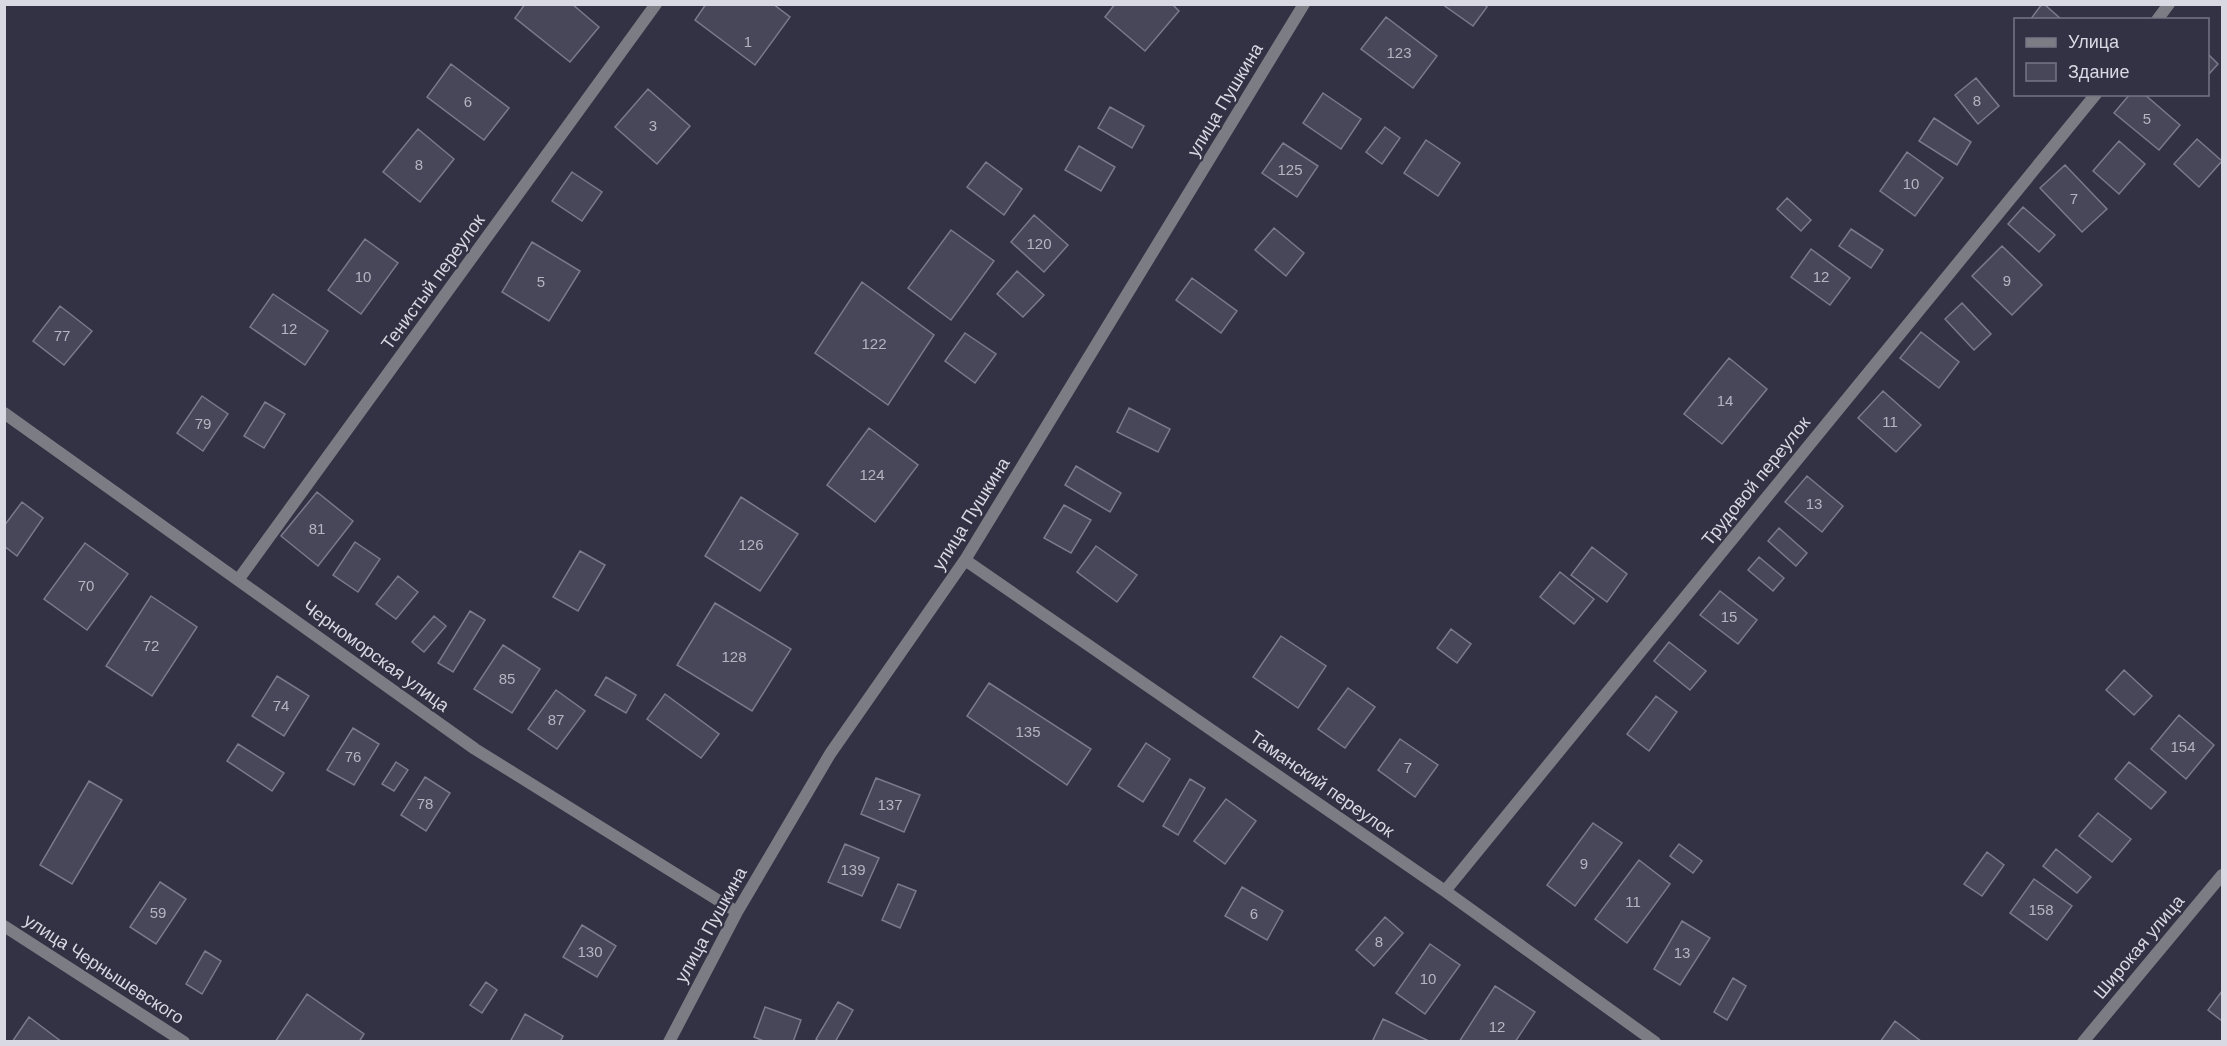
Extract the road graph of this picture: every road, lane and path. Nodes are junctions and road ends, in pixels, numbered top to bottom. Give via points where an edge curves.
1 (656, 4) edge
2 (1304, 4) edge
3 (2169, 4) edge
4 (2158, 18) edge
5 (2094, 96) edge
6 (4, 413) edge
7 (965, 560) junction
8 (238, 580) junction
9 (2223, 875) edge
10 (1445, 891) junction
11 (737, 912) junction
12 (4, 926) edge
13 (184, 1041) edge
14 (669, 1041) edge
15 (1655, 1041) edge
16 (2083, 1041) edge

1 - 8 street, Тенистый переулок
2 - 7 street, улица Пушкина
3 - 4 street
5 - 10 street, Трудовой переулок
6 - 8 street, Черноморская улица
7 - 10 street, Таманский переулок
7 - 11 street, улица Пушкина via 830,753
8 - 11 street, Черноморская улица via 475,749
9 - 16 street, Широкая улица
10 - 15 street, Таманский переулок
11 - 14 street, улица Пушкина
12 - 13 street, улица Чернышевского

